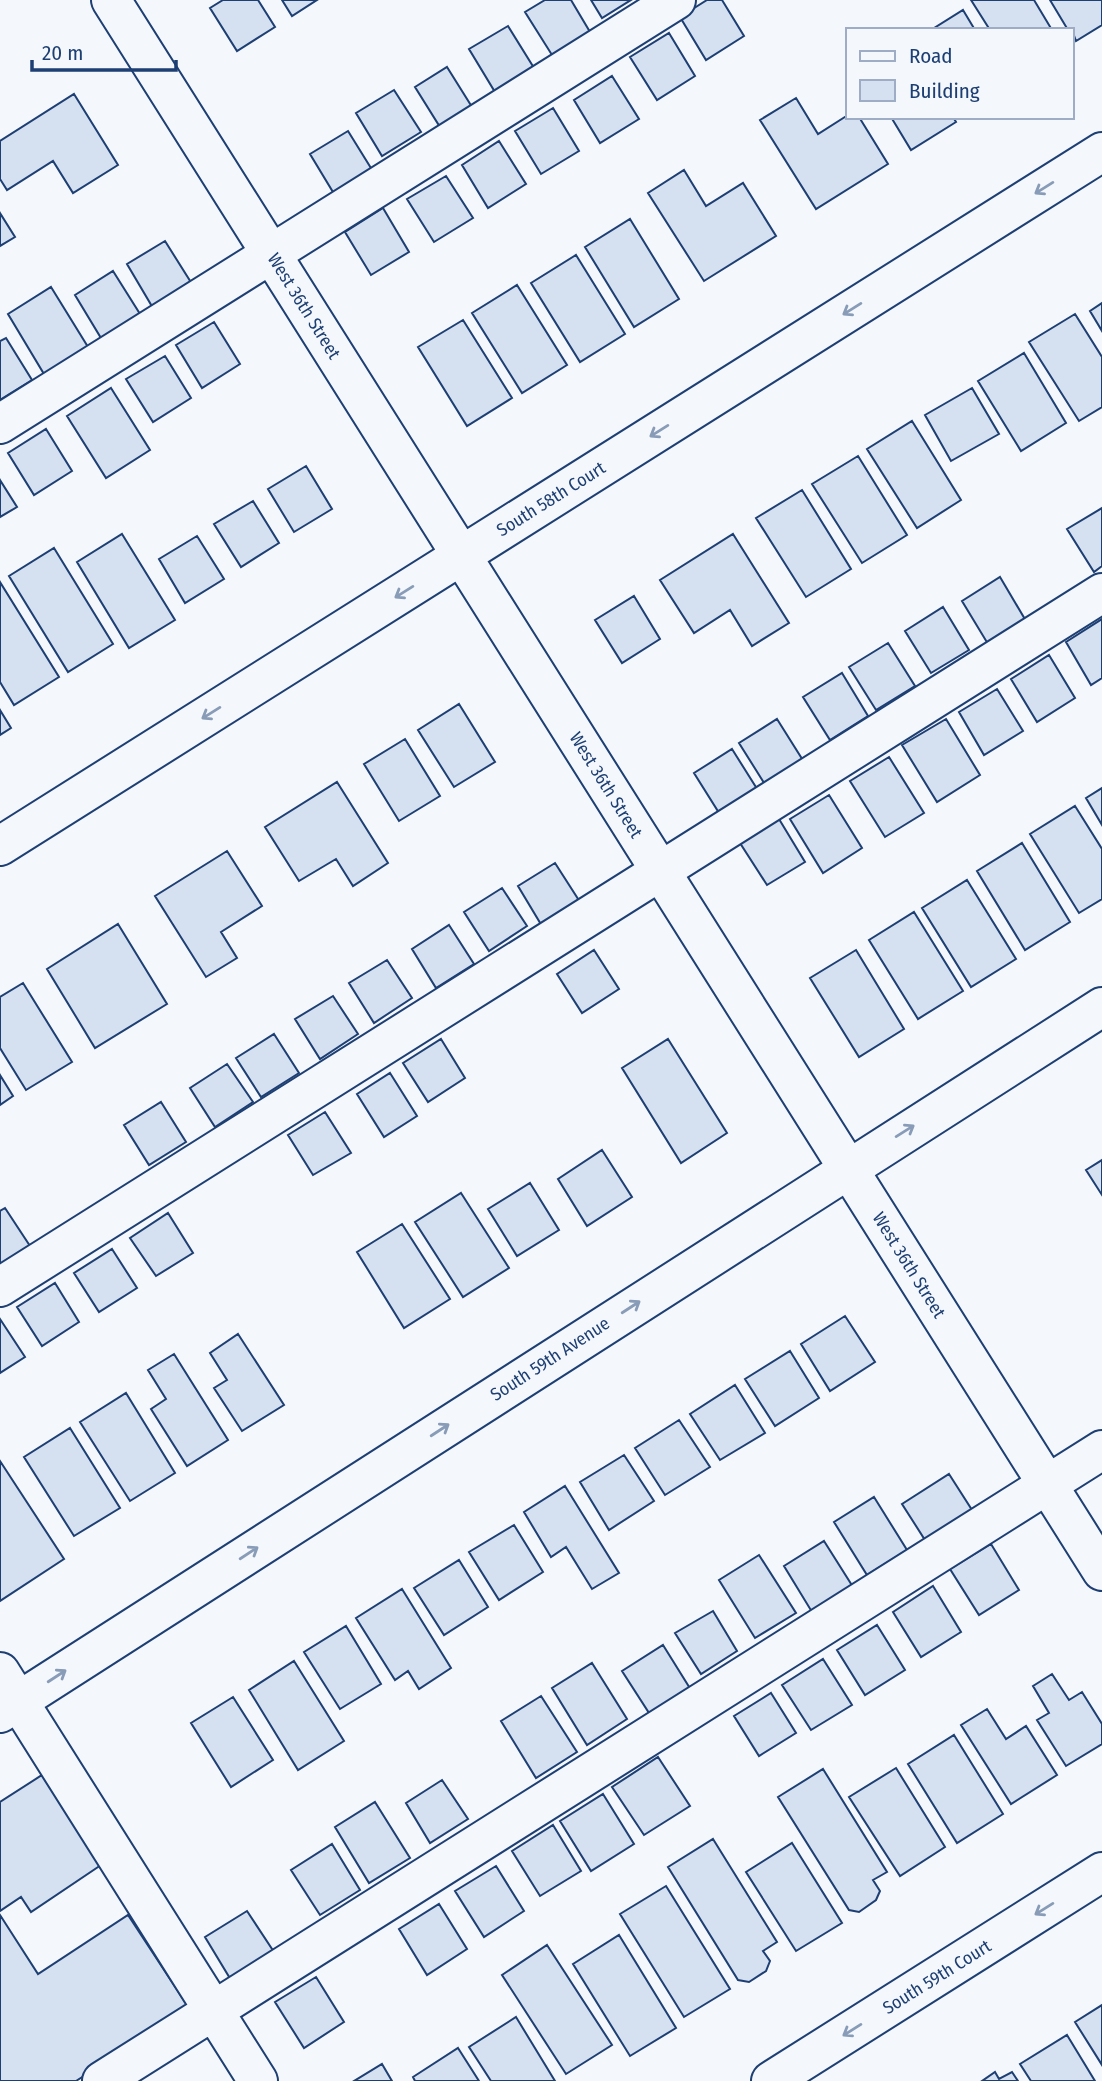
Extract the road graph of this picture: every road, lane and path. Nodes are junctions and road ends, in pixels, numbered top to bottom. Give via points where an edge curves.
1 (111, 0) edge
2 (676, 0) edge
3 (1102, 152) edge
4 (271, 254) junction
5 (0, 424) edge
6 (461, 555) junction
7 (1102, 593) edge
8 (0, 846) edge
9 (660, 871) junction
10 (1102, 1007) edge
11 (848, 1168) junction
12 (0, 1287) edge
13 (1102, 1450) edge
14 (1047, 1484) junction
15 (1102, 1571) edge
16 (6, 1695) edge
17 (1102, 1872) edge
18 (214, 2011) junction
19 (102, 2081) edge
20 (258, 2081) edge
21 (771, 2081) edge

1 - 4 street, West 36th Street
2 - 4 street
3 -> 6 street, South 58th Court
4 - 5 street
4 - 6 street, West 36th Street
6 -> 8 street, South 58th Court
6 - 9 street, West 36th Street
7 - 9 street
9 - 11 street, West 36th Street
9 - 12 street
11 -> 10 street, South 59th Avenue
11 - 14 street, West 36th Street
16 -> 11 street, South 59th Avenue
13 - 14 street
14 - 15 street, West 36th Street
14 - 18 street
16 - 18 street
17 -> 21 street, South 59th Court
18 - 19 street
18 - 20 street

